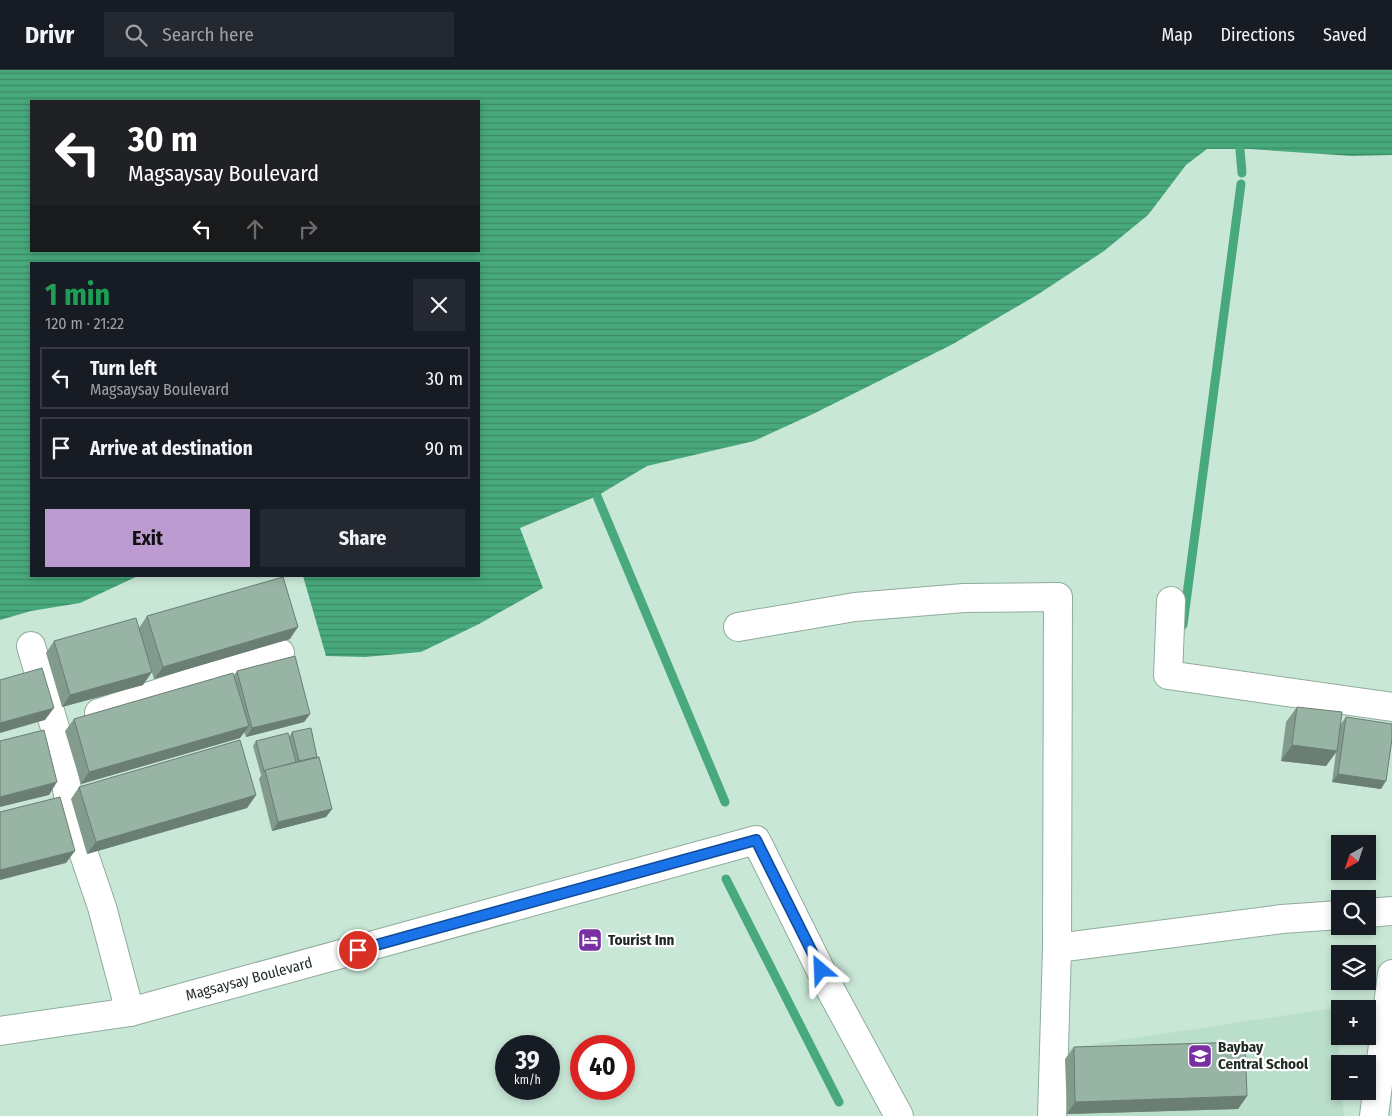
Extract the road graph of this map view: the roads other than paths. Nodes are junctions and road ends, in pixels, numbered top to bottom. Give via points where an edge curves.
1 (1171, 601) dead end
2 (738, 627) dead end
3 (31, 646) dead end
4 (280, 653) edge
5 (1392, 708) edge
6 (55, 728) junction
7 (27, 735) edge
8 (1392, 911) edge
9 (1376, 912) edge
10 (1331, 916) edge
11 (1058, 948) junction
12 (1392, 974) edge
13 (130, 1012) junction
14 (0, 1031) edge
15 (898, 1115) edge
16 (1052, 1116) edge
17 (1374, 1116) edge

1 - 5 street via 1168,675
2 - 11 street via 856,607 964,598 1058,597
3 - 6 street
4 - 6 street
6 - 7 street
6 - 13 street via 74,825 102,907
8 - 9 street
10 - 11 street
11 - 16 street
12 - 17 street
13 - 14 street, Magsaysay Boulevard
13 - 15 street, Magsaysay Boulevard via 756,840 829,987

